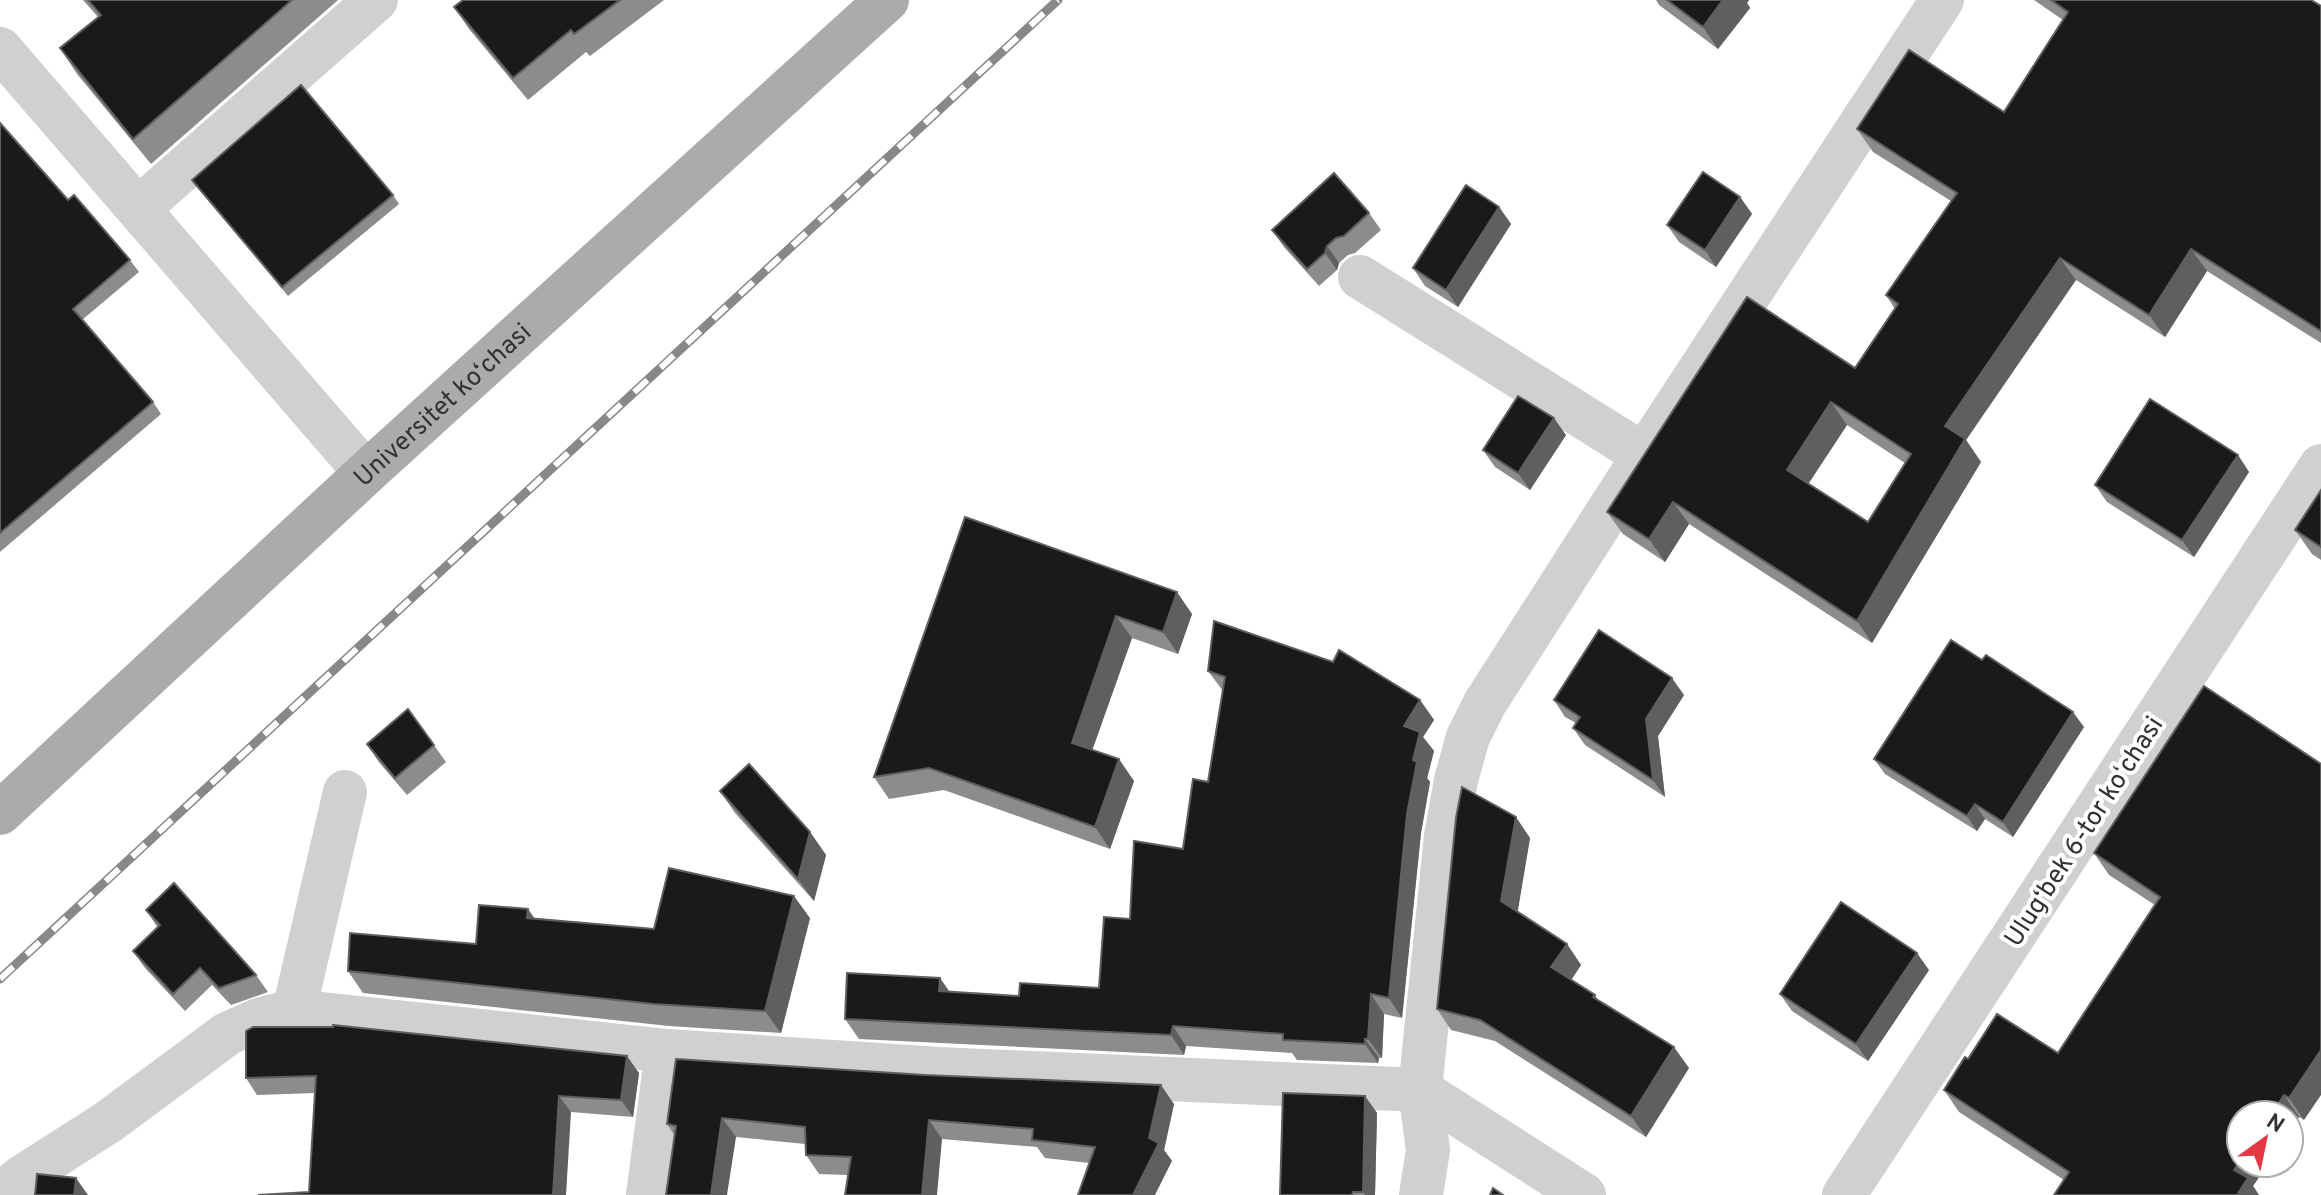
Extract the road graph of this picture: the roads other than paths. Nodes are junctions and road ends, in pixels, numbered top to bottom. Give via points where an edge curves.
1 (376, 0) edge
2 (887, 0) edge
3 (1942, 0) edge
4 (0, 49) edge
5 (139, 208) junction
6 (1360, 277) dead end
7 (1644, 455) junction
8 (2321, 466) edge
9 (366, 473) junction
10 (345, 792) dead end
11 (0, 813) edge
12 (294, 1011) junction
13 (667, 1051) junction
14 (1420, 1090) junction
15 (0, 1195) edge
16 (648, 1195) edge
17 (1421, 1195) edge
18 (1584, 1195) edge
19 (1844, 1195) edge

1 - 5 street
2 - 9 main road, Universitet kо‘chasi
3 - 7 street
4 - 5 street
5 - 9 street
6 - 7 street
7 - 14 street via 1468,737 1446,836
8 - 19 street, Ulug‘bek 6-tor koʻchasi
9 - 11 main road, Universitet kо‘chasi
10 - 12 street
12 - 13 street
12 - 15 street via 227,1034
13 - 14 street
13 - 16 street
14 - 17 street via 1428,1150
14 - 18 street

